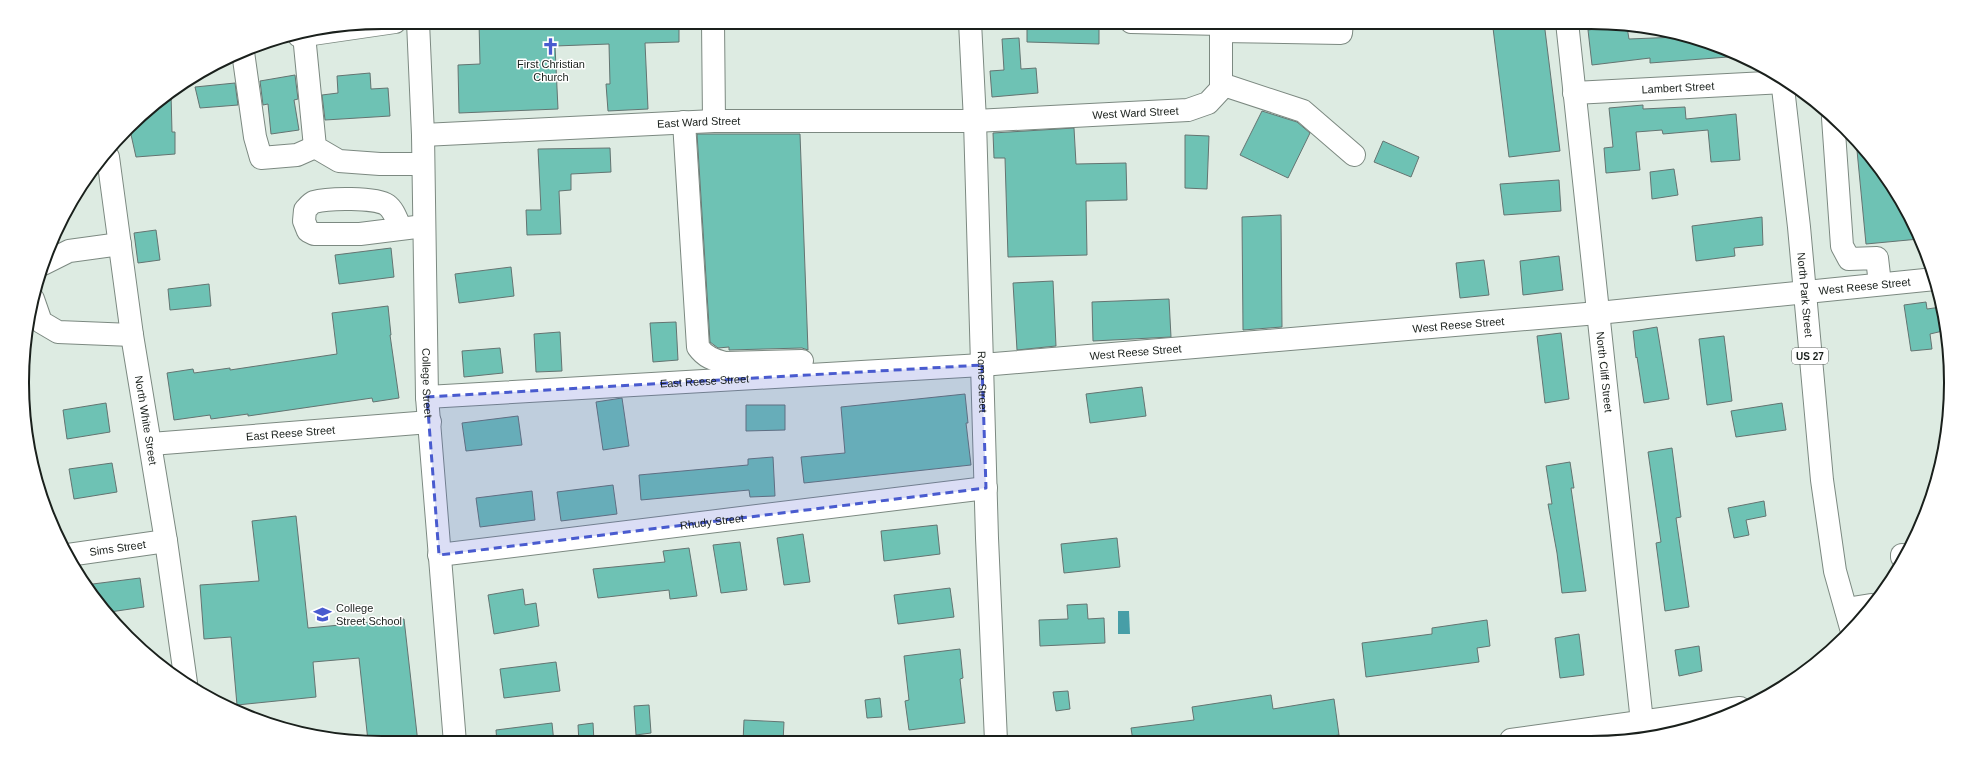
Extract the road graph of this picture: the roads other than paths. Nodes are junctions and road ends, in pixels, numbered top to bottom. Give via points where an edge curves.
1 (418, 29) edge
2 (713, 29) edge
3 (970, 29) edge
4 (1221, 29) edge
5 (1273, 29) edge
6 (1342, 29) edge
7 (1568, 29) edge
8 (304, 38) edge
9 (244, 57) edge
10 (1775, 81) edge
11 (1221, 84) junction
12 (1785, 87) edge
13 (1574, 93) junction
14 (975, 120) junction
15 (714, 121) junction
16 (684, 122) junction
17 (1834, 127) edge
18 (423, 135) junction
19 (315, 147) junction
20 (1354, 155) dead end
21 (108, 159) edge
22 (423, 164) junction
23 (424, 226) junction
24 (401, 229) dead end
25 (120, 244) junction
26 (51, 259) edge
27 (1928, 280) edge
28 (1880, 284) junction
29 (1804, 293) junction
30 (37, 309) edge
31 (1598, 313) junction
32 (132, 335) junction
33 (802, 361) dead end
34 (982, 365) junction
35 (427, 397) junction
36 (430, 422) junction
37 (151, 444) junction
38 (986, 488) junction
39 (166, 541) junction
40 (73, 554) edge
41 (439, 555) junction
42 (1859, 612) edge
43 (1848, 619) edge
44 (185, 675) edge
45 (1719, 712) edge
46 (1642, 722) junction
47 (1591, 734) edge
48 (454, 736) edge
49 (996, 736) edge
50 (1564, 736) edge

1 - 18 street, College Street
2 - 15 street
3 - 14 street, Rome Street
4 - 11 street
5 - 6 street via 1342,33
7 - 13 street, North Cliff Street
8 - 19 street
9 - 19 street via 255,138 261,158 297,155
10 - 13 street, Lambert Street
11 - 14 street, West Ward Street via 1221,89 1208,103 1188,110
11 - 20 street via 1303,111
12 - 29 street, North Park Street / US 27
13 - 31 street, North Cliff Street
14 - 15 street, East Ward Street
14 - 34 street, Rome Street
15 - 16 street, East Ward Street
16 - 18 street, East Ward Street
16 - 33 street via 698,347 703,354 725,363
17 - 28 street via 1842,246 1849,259 1877,258
18 - 22 street, College Street
19 - 22 street via 339,161
21 - 25 street, North White Street
22 - 23 street, College Street
23 - 24 street
23 - 35 street, College Street
25 - 26 street via 69,251
25 - 32 street, North White Street
27 - 28 street, West Reese Street
28 - 29 street, West Reese Street
29 - 31 street, West Reese Street
29 - 43 street, North Park Street / US 27 via 1822,480 1835,571
30 - 32 street via 41,322 58,332
31 - 34 street, West Reese Street
31 - 46 street, North Cliff Street
32 - 37 street, North White Street
34 - 35 street, East Reese Street
34 - 38 street, Rome Street
35 - 36 street, College Street
36 - 37 street, East Reese Street
36 - 41 street, College Street
37 - 39 street, North White Street
38 - 41 street, Rhudy Street
38 - 49 street, Rome Street
39 - 40 street, Sims Street
39 - 44 street, North White Street
41 - 48 street, College Street
42 - 43 street
45 - 46 street
46 - 47 street
47 - 50 street

